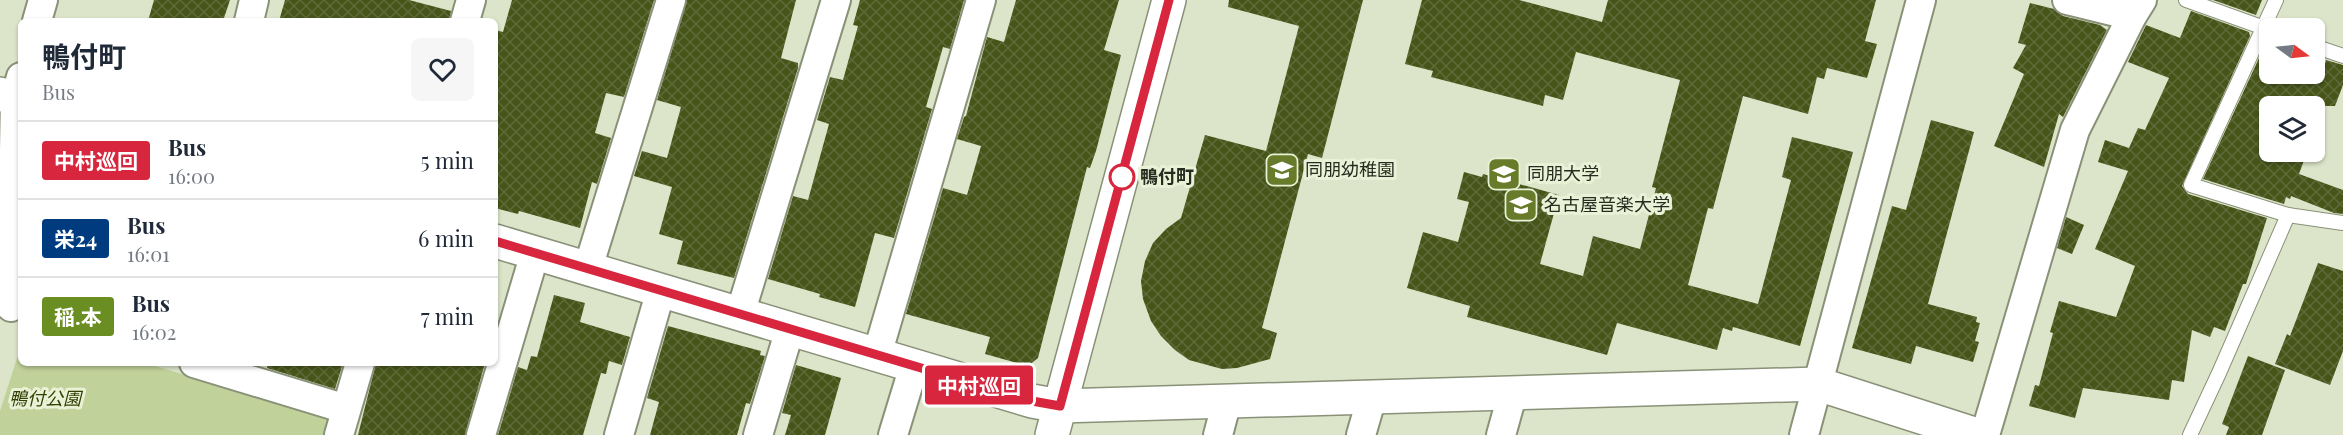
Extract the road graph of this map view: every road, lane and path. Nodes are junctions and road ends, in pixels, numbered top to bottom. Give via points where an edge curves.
1 (43, 0) edge
2 (255, 0) edge
3 (471, 0) edge
4 (671, 0) edge
5 (836, 0) edge
6 (981, 0) edge
7 (1169, 0) edge
8 (1921, 0) edge
9 (2067, 0) edge
10 (2186, 0) edge
11 (2276, 0) edge
12 (2137, 8) edge
13 (38, 18) edge
14 (250, 18) edge
15 (466, 18) edge
16 (2270, 18) edge
17 (2259, 26) edge
18 (2259, 44) edge
19 (2325, 50) edge
20 (2343, 56) edge
21 (14, 92) edge
22 (2288, 215) junction
23 (2343, 223) edge
24 (498, 242) edge
25 (535, 253) junction
26 (588, 268) junction
27 (661, 290) junction
28 (11, 307) edge
29 (740, 314) junction
30 (790, 329) junction
31 (877, 355) junction
32 (202, 366) edge
33 (359, 366) edge
34 (914, 366) junction
35 (1818, 384) junction
36 (1513, 392) junction
37 (1372, 397) junction
38 (1227, 401) junction
39 (1056, 420) edge
40 (343, 422) edge
41 (481, 435) edge
42 (618, 435) edge
43 (758, 435) edge
44 (893, 435) edge
45 (1218, 435) edge
46 (1361, 435) edge
47 (1501, 435) edge
48 (1804, 435) edge
49 (1977, 435) edge
50 (1985, 435) edge
51 (2190, 435) edge

1 - 13 street
2 - 14 street
3 - 15 street
4 - 26 street
5 - 29 street
6 - 31 street
7 - 39 street
8 - 35 street
9 - 12 street
10 - 17 lane
11 - 16 lane
12 - 50 street via 2075,130
18 - 22 lane via 2191,185
19 - 20 lane
21 - 28 street
22 - 23 lane
22 - 51 lane
24 - 25 street
25 - 26 street
25 - 41 street
26 - 27 street
27 - 29 street
27 - 42 street
29 - 30 street
30 - 31 street
30 - 43 street
31 - 34 street
32 - 40 street
33 - 40 street
34 - 39 street via 1032,401
34 - 44 street
35 - 36 street
35 - 48 street
35 - 49 street
36 - 37 street
36 - 47 street
37 - 38 street
37 - 46 street
38 - 39 street
38 - 45 street

